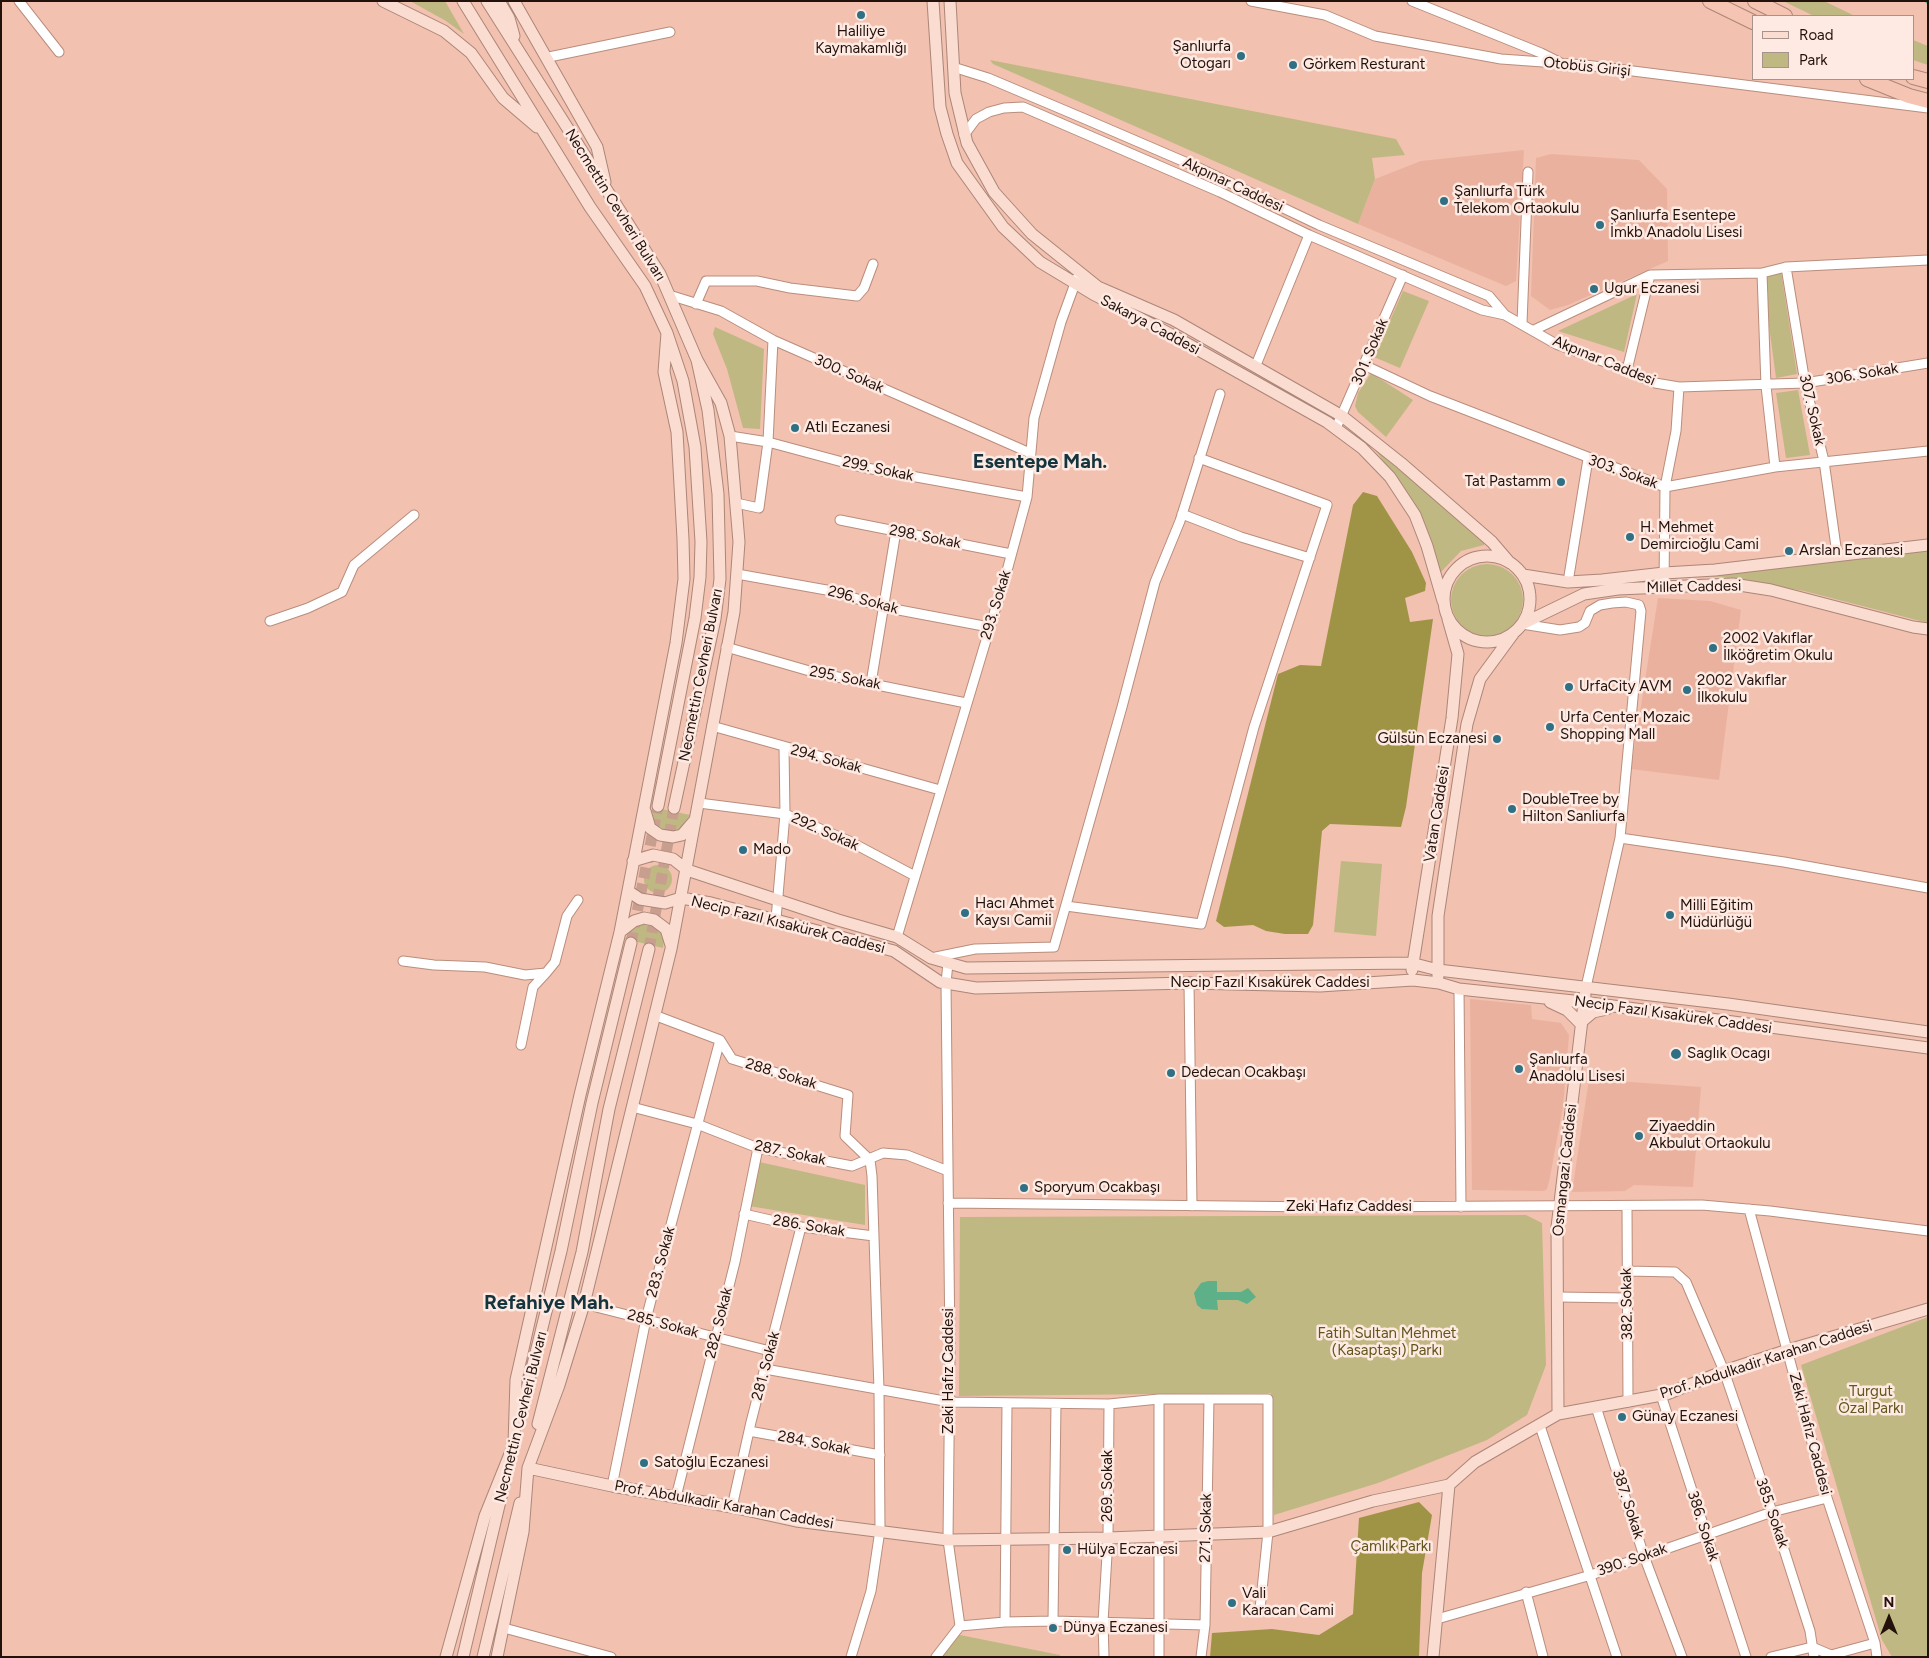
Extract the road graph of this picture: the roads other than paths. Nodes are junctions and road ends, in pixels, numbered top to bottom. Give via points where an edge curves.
1 (19, 1) edge
2 (383, 1) edge
3 (463, 1) edge
4 (487, 1) edge
5 (499, 1) edge
6 (514, 1) edge
7 (933, 1) edge
8 (950, 1) edge
9 (1251, 1) edge
10 (1412, 1) edge
11 (1710, 1) edge
12 (1755, 1) edge
13 (1783, 15) edge
14 (1752, 22) edge
15 (670, 32) dead end
16 (59, 52) dead end
17 (520, 54) junction
18 (548, 60) junction
19 (1562, 64) junction
20 (953, 67) junction
21 (1914, 77) edge
22 (1869, 80) edge
23 (1928, 81) edge
24 (1928, 101) edge
25 (1928, 108) edge
26 (544, 133) junction
27 (964, 135) junction
28 (1528, 172) dead end
29 (608, 191) junction
30 (1310, 236) junction
31 (1928, 260) edge
32 (873, 264) dead end
33 (1786, 267) junction
34 (1082, 272) junction
35 (1762, 273) junction
36 (1403, 275) junction
37 (1650, 275) junction
38 (1075, 283) junction
39 (669, 295) junction
40 (696, 304) junction
41 (1505, 316) junction
42 (1522, 323) junction
43 (1534, 330) junction
44 (667, 333) junction
45 (773, 340) junction
46 (697, 360) junction
47 (1928, 363) edge
48 (1256, 365) junction
49 (1364, 365) junction
50 (1627, 370) junction
51 (1805, 383) junction
52 (1766, 386) junction
53 (1679, 387) junction
54 (1220, 394) dead end
55 (1342, 416) junction
56 (1336, 428) junction
57 (730, 436) junction
58 (768, 442) junction
59 (1928, 451) edge
60 (1030, 453) junction
61 (1199, 458) junction
62 (1588, 459) junction
63 (1824, 461) junction
64 (1775, 467) junction
65 (1665, 487) junction
66 (1027, 497) junction
67 (736, 503) junction
68 (1182, 514) junction
69 (414, 515) dead end
70 (840, 520) dead end
71 (896, 531) junction
72 (1928, 545) edge
73 (1011, 554) junction
74 (1837, 554) junction
75 (1310, 558) junction
76 (1510, 563) junction
77 (1664, 573) junction
78 (737, 574) junction
79 (1523, 576) junction
80 (1568, 582) junction
81 (1664, 587) junction
82 (1443, 601) junction
83 (883, 607) junction
84 (1448, 619) junction
85 (270, 621) dead end
86 (1522, 624) junction
87 (989, 627) junction
88 (1928, 629) edge
89 (1514, 634) junction
90 (726, 647) junction
91 (871, 683) junction
92 (966, 703) junction
93 (712, 726) junction
94 (784, 748) junction
95 (940, 790) junction
96 (700, 803) junction
97 (644, 804) junction
98 (658, 806) tunnel mouth
99 (674, 808) tunnel mouth
100 (785, 814) junction
101 (697, 816) junction
102 (1620, 838) junction
103 (633, 861) junction
104 (686, 870) junction
105 (915, 876) junction
106 (1928, 888) edge
107 (628, 891) junction
108 (681, 898) junction
109 (578, 900) dead end
110 (777, 900) junction
111 (1066, 906) junction
112 (776, 919) junction
113 (620, 932) junction
114 (897, 937) junction
115 (631, 943) tunnel mouth
116 (649, 948) tunnel mouth
117 (671, 949) junction
118 (931, 958) junction
119 (403, 961) dead end
120 (948, 963) junction
121 (1411, 963) junction
122 (1438, 970) junction
123 (546, 973) junction
124 (1413, 980) junction
125 (946, 983) junction
126 (1189, 983) junction
127 (1439, 983) junction
128 (1586, 987) junction
129 (1459, 988) junction
130 (1529, 996) junction
131 (1583, 1002) junction
132 (1615, 1007) junction
133 (654, 1015) junction
134 (1580, 1024) junction
135 (1928, 1032) edge
136 (720, 1040) junction
137 (521, 1045) dead end
138 (1928, 1048) edge
139 (632, 1108) junction
140 (697, 1124) junction
141 (758, 1148) junction
142 (870, 1160) junction
143 (948, 1171) junction
144 (948, 1203) junction
145 (1192, 1206) junction
146 (1627, 1206) junction
147 (1461, 1207) junction
148 (1559, 1208) junction
149 (1749, 1209) junction
150 (744, 1214) junction
151 (801, 1227) junction
152 (1928, 1231) edge
153 (874, 1236) junction
154 (1626, 1271) junction
155 (1558, 1297) junction
156 (1627, 1298) junction
157 (584, 1304) junction
158 (1928, 1309) edge
159 (646, 1318) junction
160 (715, 1338) junction
161 (1788, 1350) junction
162 (770, 1351) junction
163 (765, 1369) junction
164 (1724, 1371) junction
165 (879, 1390) junction
166 (1661, 1395) junction
167 (1159, 1399) junction
168 (1209, 1399) junction
169 (950, 1402) junction
170 (1628, 1402) junction
171 (1007, 1404) junction
172 (1056, 1404) junction
173 (1109, 1404) junction
174 (1596, 1407) junction
175 (1558, 1414) junction
176 (1540, 1426) junction
177 (749, 1431) junction
178 (514, 1444) junction
179 (880, 1455) junction
180 (528, 1468) junction
181 (1449, 1485) junction
182 (612, 1486) junction
183 (676, 1497) junction
184 (1827, 1498) junction
185 (732, 1507) junction
186 (1772, 1512) junction
187 (880, 1530) junction
188 (1268, 1532) junction
189 (1706, 1534) junction
190 (1159, 1535) junction
191 (1205, 1535) junction
192 (1056, 1537) junction
193 (1007, 1538) junction
194 (1108, 1538) junction
195 (948, 1540) junction
196 (1644, 1556) junction
197 (1591, 1575) junction
198 (1526, 1592) junction
199 (1260, 1609) dead end
200 (1437, 1619) junction
201 (1005, 1622) junction
202 (1053, 1622) junction
203 (1103, 1622) junction
204 (1159, 1625) junction
205 (1205, 1625) junction
206 (960, 1626) junction
207 (504, 1628) junction
208 (1875, 1642) junction
209 (1812, 1647) junction
210 (446, 1657) edge
211 (463, 1657) edge
212 (483, 1657) edge
213 (497, 1657) edge
214 (611, 1657) edge
215 (851, 1657) edge
216 (936, 1657) edge
217 (1104, 1657) edge
218 (1159, 1657) edge
219 (1201, 1657) edge
220 (1433, 1657) edge
221 (1543, 1657) edge
222 (1617, 1657) edge
223 (1682, 1657) edge
224 (1746, 1657) edge
225 (1771, 1657) edge
226 (1814, 1657) edge
227 (1877, 1657) edge

1 - 16 street
2 - 26 main road via 444,30 471,54 503,98
3 - 26 main road, Necmettin Cevheri Bulvarı
4 - 17 main road, Necmettin Cevheri Bulvarı
5 - 17 main road
6 - 18 main road
7 - 38 main road, Sakarya Caddesi via 940,107 957,163 1003,227 1040,262
8 - 20 main road, Sakarya Caddesi
9 - 19 street, Otobüs Girişi via 1325,15 1375,36 1501,59
10 - 19 street via 1541,52
11 - 14 highway
12 - 13 highway
15 - 18 street
17 - 29 main road, Necmettin Cevheri Bulvarı
18 - 29 main road via 597,147
19 - 25 street, Otobüs Girişi
20 - 27 main road, Sakarya Caddesi
20 - 41 street, Akpınar Caddesi via 1085,118 1319,225 1489,296
21 - 23 highway
22 - 24 highway
26 - 44 main road, Necmettin Cevheri Bulvarı via 645,286
27 - 30 street, Akpınar Caddesi via 976,119 989,112 1023,107 1220,192
27 - 34 main road, Sakarya Caddesi via 975,162 994,192 1032,234
28 - 42 street
29 - 39 main road, Necmettin Cevheri Bulvarı
30 - 36 street, Akpınar Caddesi
30 - 48 street
31 - 33 street
32 - 40 street via 864,288 856,296 757,281 706,280
33 - 35 street
33 - 51 street, 307. Sokak
34 - 38 street, 293. Sokak
34 - 48 main road, Sakarya Caddesi via 1098,287 1174,320
35 - 37 street
35 - 52 street
36 - 41 street, Akpınar Caddesi via 1482,310
36 - 49 street, 301. Sokak
37 - 43 street
37 - 50 street
38 - 56 main road, Sakarya Caddesi
38 - 60 street, 293. Sokak via 1034,418
39 - 40 street, 300. Sokak
39 - 46 main road, Necmettin Cevheri Bulvarı
40 - 45 street, 300. Sokak via 722,312
41 - 42 street, Akpınar Caddesi
42 - 43 street, Akpınar Caddesi
43 - 50 street, Akpınar Caddesi via 1556,344
44 - 97 main road via 664,372 677,432 684,579 676,643
44 - 98 main road, Necmettin Cevheri Bulvarı via 690,412 701,542 695,618
45 - 58 street
45 - 60 street, 300. Sokak
46 - 57 main road via 721,403
46 - 99 main road, Necmettin Cevheri Bulvarı via 716,469 720,579 715,619
47 - 51 street, 306. Sokak
48 - 55 main road, Sakarya Caddesi
49 - 55 street, 301. Sokak
49 - 62 street, 303. Sokak via 1430,396
50 - 53 street, Akpınar Caddesi via 1655,383
51 - 52 street, 306. Sokak
51 - 63 street, 307. Sokak
52 - 53 street, 306. Sokak
52 - 64 street
53 - 65 street via 1676,431
54 - 61 street
55 - 56 street, 301. Sokak
55 - 76 main road, Sakarya Caddesi via 1492,542
56 - 82 main road, Sakarya Caddesi via 1362,448 1390,477 1415,515
57 - 58 street, 299. Sokak
57 - 67 main road
58 - 66 street, 299. Sokak via 861,468
58 - 67 street via 759,508
59 - 63 street, 303. Sokak
60 - 66 street, 293. Sokak
61 - 68 street
61 - 75 street via 1327,505
62 - 65 street, 303. Sokak
62 - 80 street
63 - 64 street, 303. Sokak
63 - 74 street, 307. Sokak
64 - 65 street, 303. Sokak
65 - 77 street
66 - 73 street, 293. Sokak
67 - 78 main road
68 - 75 street
68 - 111 street via 1154,582
69 - 85 street via 354,565 342,592
70 - 71 street, 298. Sokak
71 - 73 street, 298. Sokak
71 - 83 street
72 - 74 main road, Millet Caddesi
73 - 87 street, 293. Sokak
74 - 77 main road, Millet Caddesi via 1715,570
75 - 111 street via 1254,727 1201,924
76 - 79 main road
76 - 82 main road via 1498,557 1485,556 1460,565 1450,575
77 - 80 main road, Millet Caddesi
77 - 81 street
78 - 83 street, 296. Sokak via 832,591
78 - 90 main road via 734,612
79 - 80 main road, Millet Caddesi
79 - 86 main road via 1530,600
81 - 86 main road, Millet Caddesi via 1618,588 1584,594
81 - 88 main road, Millet Caddesi via 1733,584 1771,590 1913,628
82 - 84 main road
83 - 87 street, 296. Sokak
83 - 91 street
84 - 89 main road via 1465,637 1477,642 1490,643
84 - 121 main road, Vatan Caddesi via 1458,654 1452,718 1433,847
86 - 89 main road
86 - 102 street via 1560,630 1579,627 1585,623 1590,611 1600,605 1626,602 1639,605
87 - 92 street, 293. Sokak
89 - 122 main road, Vatan Caddesi via 1480,679 1467,724 1438,916
90 - 91 street, 295. Sokak via 814,672
90 - 93 main road
91 - 92 street, 295. Sokak
92 - 95 street, 293. Sokak
93 - 94 street, 294. Sokak
93 - 96 main road
94 - 95 street, 294. Sokak
94 - 100 street
95 - 105 street, 293. Sokak
96 - 100 street, 292. Sokak
96 - 101 main road
97 - 101 main road via 650,828 673,838 691,828
97 - 103 main road
100 - 105 street, 292. Sokak via 849,841
100 - 110 street
101 - 104 main road
102 - 106 street via 1784,862
102 - 128 street
103 - 104 main road, Necip Fazıl Kısakürek Caddesi via 653,855 673,859
103 - 107 main road
104 - 108 main road
104 - 110 main road, Necip Fazıl Kısakürek Caddesi
105 - 114 street, 293. Sokak
107 - 108 main road, Necip Fazıl Kısakürek Caddesi via 640,899 665,903
107 - 113 main road
108 - 112 main road, Necip Fazıl Kısakürek Caddesi
108 - 117 main road
109 - 123 street via 567,916 555,962
110 - 112 street
110 - 114 main road, Necip Fazıl Kısakürek Caddesi
111 - 118 street via 1054,947 975,949
112 - 125 main road, Necip Fazıl Kısakürek Caddesi via 894,951
113 - 117 main road via 634,921 654,920 666,929
113 - 178 main road via 516,1380
114 - 118 main road, Necip Fazıl Kısakürek Caddesi
115 - 178 main road, Necmettin Cevheri Bulvarı
116 - 180 main road, Necmettin Cevheri Bulvarı via 609,1109 582,1252
117 - 133 main road
118 - 120 main road, Necip Fazıl Kısakürek Caddesi
119 - 123 street via 484,967 525,975
120 - 121 main road, Necip Fazıl Kısakürek Caddesi via 966,968
120 - 125 street, Zeki Hafız Caddesi
121 - 122 main road, Necip Fazıl Kısakürek Caddesi
121 - 124 main road, Vatan Caddesi
122 - 127 main road, Vatan Caddesi
122 - 128 main road, Necip Fazıl Kısakürek Caddesi
123 - 137 street via 533,987
124 - 126 main road, Necip Fazıl Kısakürek Caddesi via 1320,986
124 - 127 main road, Necip Fazıl Kısakürek Caddesi
125 - 126 main road, Necip Fazıl Kısakürek Caddesi via 976,988
125 - 143 street, Zeki Hafız Caddesi
126 - 145 street
127 - 129 main road, Necip Fazıl Kısakürek Caddesi
128 - 131 main road, Osmangazi Caddesi
128 - 135 main road, Necip Fazıl Kısakürek Caddesi
129 - 130 main road, Necip Fazıl Kısakürek Caddesi
129 - 147 street
130 - 131 main road, Necip Fazıl Kısakürek Caddesi
130 - 134 main road via 1553,1002 1567,1010
131 - 132 main road, Necip Fazıl Kısakürek Caddesi
131 - 134 main road, Osmangazi Caddesi
132 - 134 main road via 1593,1012
132 - 138 main road, Necip Fazıl Kısakürek Caddesi
133 - 136 street
133 - 139 main road
134 - 148 main road, Osmangazi Caddesi
136 - 140 street, 283. Sokak
136 - 142 street, 288. Sokak via 732,1059 848,1095 845,1136
139 - 140 street, 287. Sokak
139 - 157 main road
140 - 141 street, 287. Sokak
140 - 159 street, 283. Sokak
141 - 142 street, 287. Sokak via 852,1166
141 - 150 street, 282. Sokak
142 - 143 street, 287. Sokak via 883,1152 907,1155
142 - 153 street
143 - 144 street, Zeki Hafız Caddesi
144 - 145 street, Zeki Hafız Caddesi
144 - 169 street, Zeki Hafız Caddesi
145 - 147 street, Zeki Hafız Caddesi
146 - 148 street, Zeki Hafız Caddesi
146 - 149 street, Zeki Hafız Caddesi
146 - 154 street, 382. Sokak
147 - 148 street, Zeki Hafız Caddesi
148 - 155 main road, Osmangazi Caddesi
149 - 152 street, Zeki Hafız Caddesi
149 - 161 street, Zeki Hafız Caddesi
150 - 151 street, 286. Sokak
150 - 160 street, 282. Sokak
151 - 153 street, 286. Sokak
151 - 162 street, 281. Sokak
153 - 165 street
154 - 156 street, 382. Sokak
154 - 164 street, 385. Sokak via 1675,1272 1686,1282
155 - 156 street
155 - 175 main road, Osmangazi Caddesi
156 - 170 street, 382. Sokak
157 - 159 street, 285. Sokak
157 - 180 main road
158 - 161 main road, Prof. Abdulkadir Karahan Caddesi
159 - 160 street, 285. Sokak
159 - 182 street, 283. Sokak
160 - 162 street, 285. Sokak
160 - 183 street, 282. Sokak
161 - 164 main road, Prof. Abdulkadir Karahan Caddesi
161 - 184 street, Zeki Hafız Caddesi
162 - 163 street, 281. Sokak
163 - 165 street
163 - 177 street, 281. Sokak
164 - 166 main road, Prof. Abdulkadir Karahan Caddesi
164 - 186 street, 385. Sokak
165 - 169 street
165 - 179 street
166 - 170 main road, Prof. Abdulkadir Karahan Caddesi
166 - 189 street, 386. Sokak
167 - 168 street
167 - 173 street
167 - 190 street
168 - 188 street via 1268,1399
168 - 191 street, 271. Sokak
169 - 171 street
169 - 195 street, Zeki Hafız Caddesi
170 - 174 main road, Prof. Abdulkadir Karahan Caddesi
171 - 172 street
171 - 193 street
172 - 173 street
172 - 192 street
173 - 194 street, 269. Sokak
174 - 175 main road, Prof. Abdulkadir Karahan Caddesi
174 - 196 street, 387. Sokak
175 - 176 main road, Prof. Abdulkadir Karahan Caddesi
176 - 181 main road, Prof. Abdulkadir Karahan Caddesi via 1475,1462
176 - 197 street
177 - 179 street, 284. Sokak
177 - 185 street, 281. Sokak
178 - 210 main road via 485,1516
178 - 211 main road, Necmettin Cevheri Bulvarı
179 - 187 street
180 - 182 main road, Prof. Abdulkadir Karahan Caddesi
180 - 207 main road via 523,1532
180 - 212 main road, Necmettin Cevheri Bulvarı
181 - 188 main road, Prof. Abdulkadir Karahan Caddesi via 1373,1501
181 - 200 main road
182 - 183 main road, Prof. Abdulkadir Karahan Caddesi
183 - 185 main road, Prof. Abdulkadir Karahan Caddesi
184 - 186 street, 390. Sokak
184 - 208 street, Zeki Hafız Caddesi
185 - 187 main road, Prof. Abdulkadir Karahan Caddesi via 796,1521
186 - 189 street, 390. Sokak
186 - 209 street, 385. Sokak
187 - 195 main road, Prof. Abdulkadir Karahan Caddesi
187 - 215 street via 871,1591
188 - 191 main road, Prof. Abdulkadir Karahan Caddesi
188 - 199 street
189 - 196 street, 390. Sokak
189 - 224 street, 386. Sokak
190 - 191 main road, Prof. Abdulkadir Karahan Caddesi
190 - 194 main road, Prof. Abdulkadir Karahan Caddesi
190 - 204 street
191 - 205 street, 271. Sokak
192 - 193 main road, Prof. Abdulkadir Karahan Caddesi
192 - 194 main road, Prof. Abdulkadir Karahan Caddesi
192 - 202 street
193 - 195 main road, Prof. Abdulkadir Karahan Caddesi
193 - 201 street
194 - 203 street, 269. Sokak
195 - 206 street, Zeki Hafız Caddesi
196 - 197 street, 390. Sokak
196 - 223 street, 387. Sokak
197 - 198 street, 390. Sokak
197 - 222 street
198 - 200 street, 390. Sokak
198 - 221 street
200 - 220 main road
201 - 202 street
201 - 206 street
202 - 203 street
203 - 204 street
203 - 217 street, 269. Sokak
204 - 205 street
204 - 218 street
205 - 219 street, 271. Sokak
206 - 216 street
207 - 213 main road
207 - 214 street
208 - 209 street via 1831,1655
208 - 227 street, Zeki Hafız Caddesi
209 - 225 street
209 - 226 street, 385. Sokak

